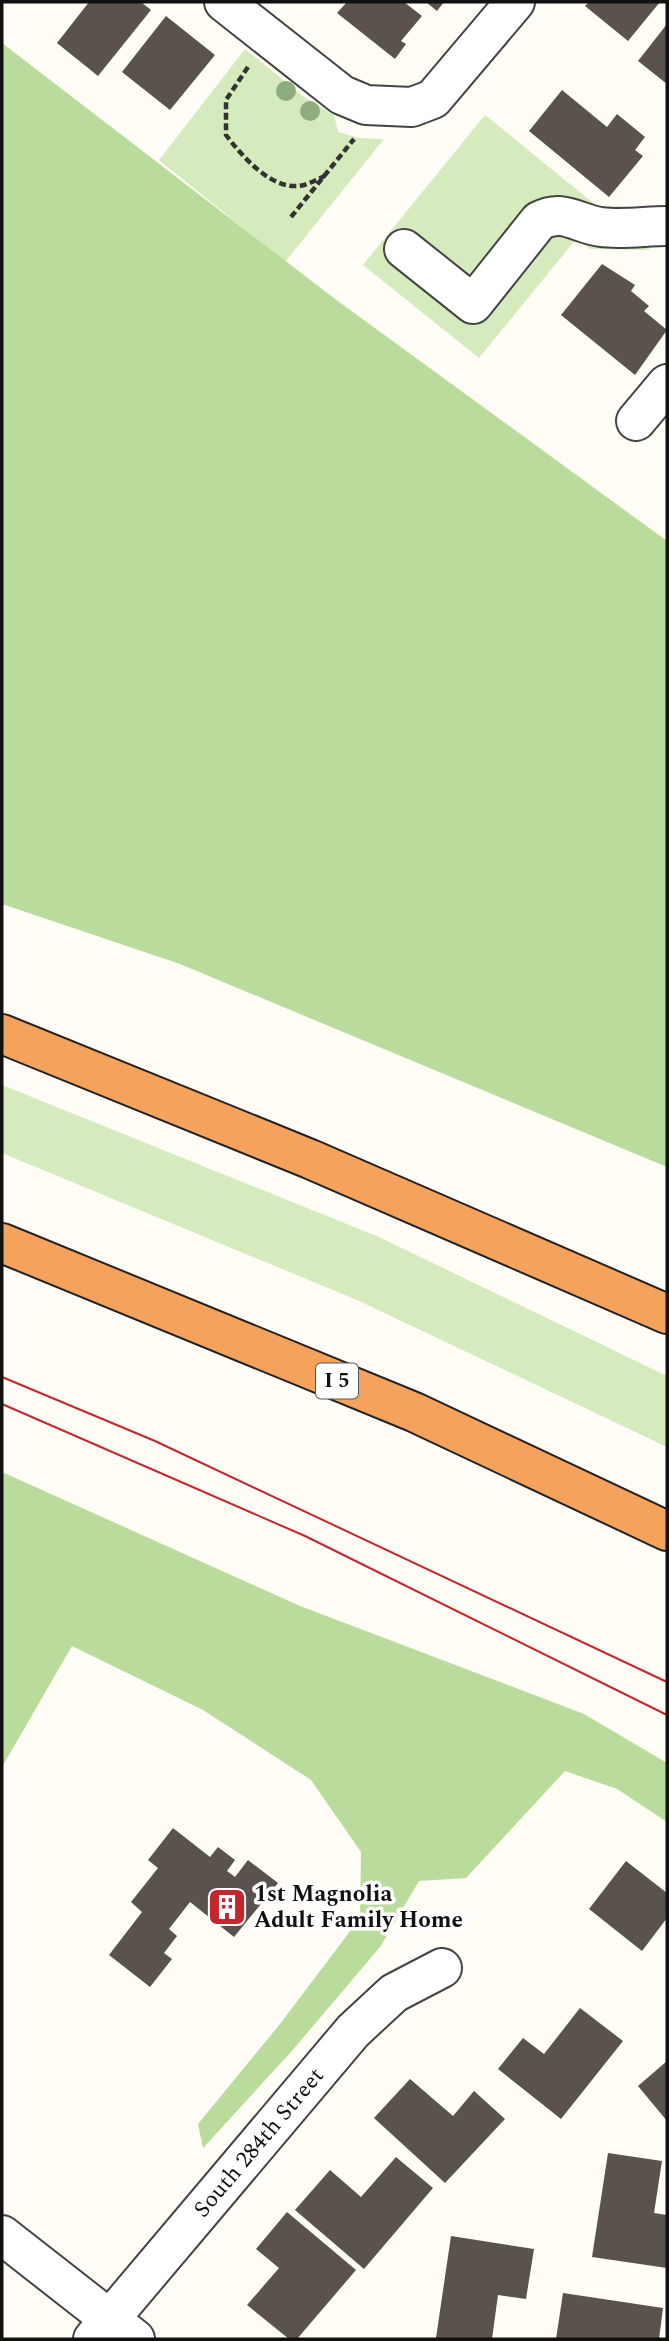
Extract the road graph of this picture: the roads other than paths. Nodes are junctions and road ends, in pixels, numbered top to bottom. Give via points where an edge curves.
1 (224, 2) edge
2 (515, 2) edge
3 (667, 226) edge
4 (404, 248) dead end
5 (667, 384) edge
6 (636, 421) dead end
7 (2, 1034) edge
8 (2, 1243) edge
9 (667, 1314) edge
10 (667, 1531) edge
11 (442, 1968) dead end
12 (2, 2235) edge
13 (112, 2333) edge

1 - 2 street via 342,95 366,105 389,107 412,107 433,99
3 - 4 street via 601,227 566,215 548,217 539,221 473,304
5 - 6 street
7 - 9 highway via 310,1159
8 - 10 highway, I 5 via 414,1412
11 - 13 street, South 284th Street via 407,1984 353,2031
12 - 13 street

